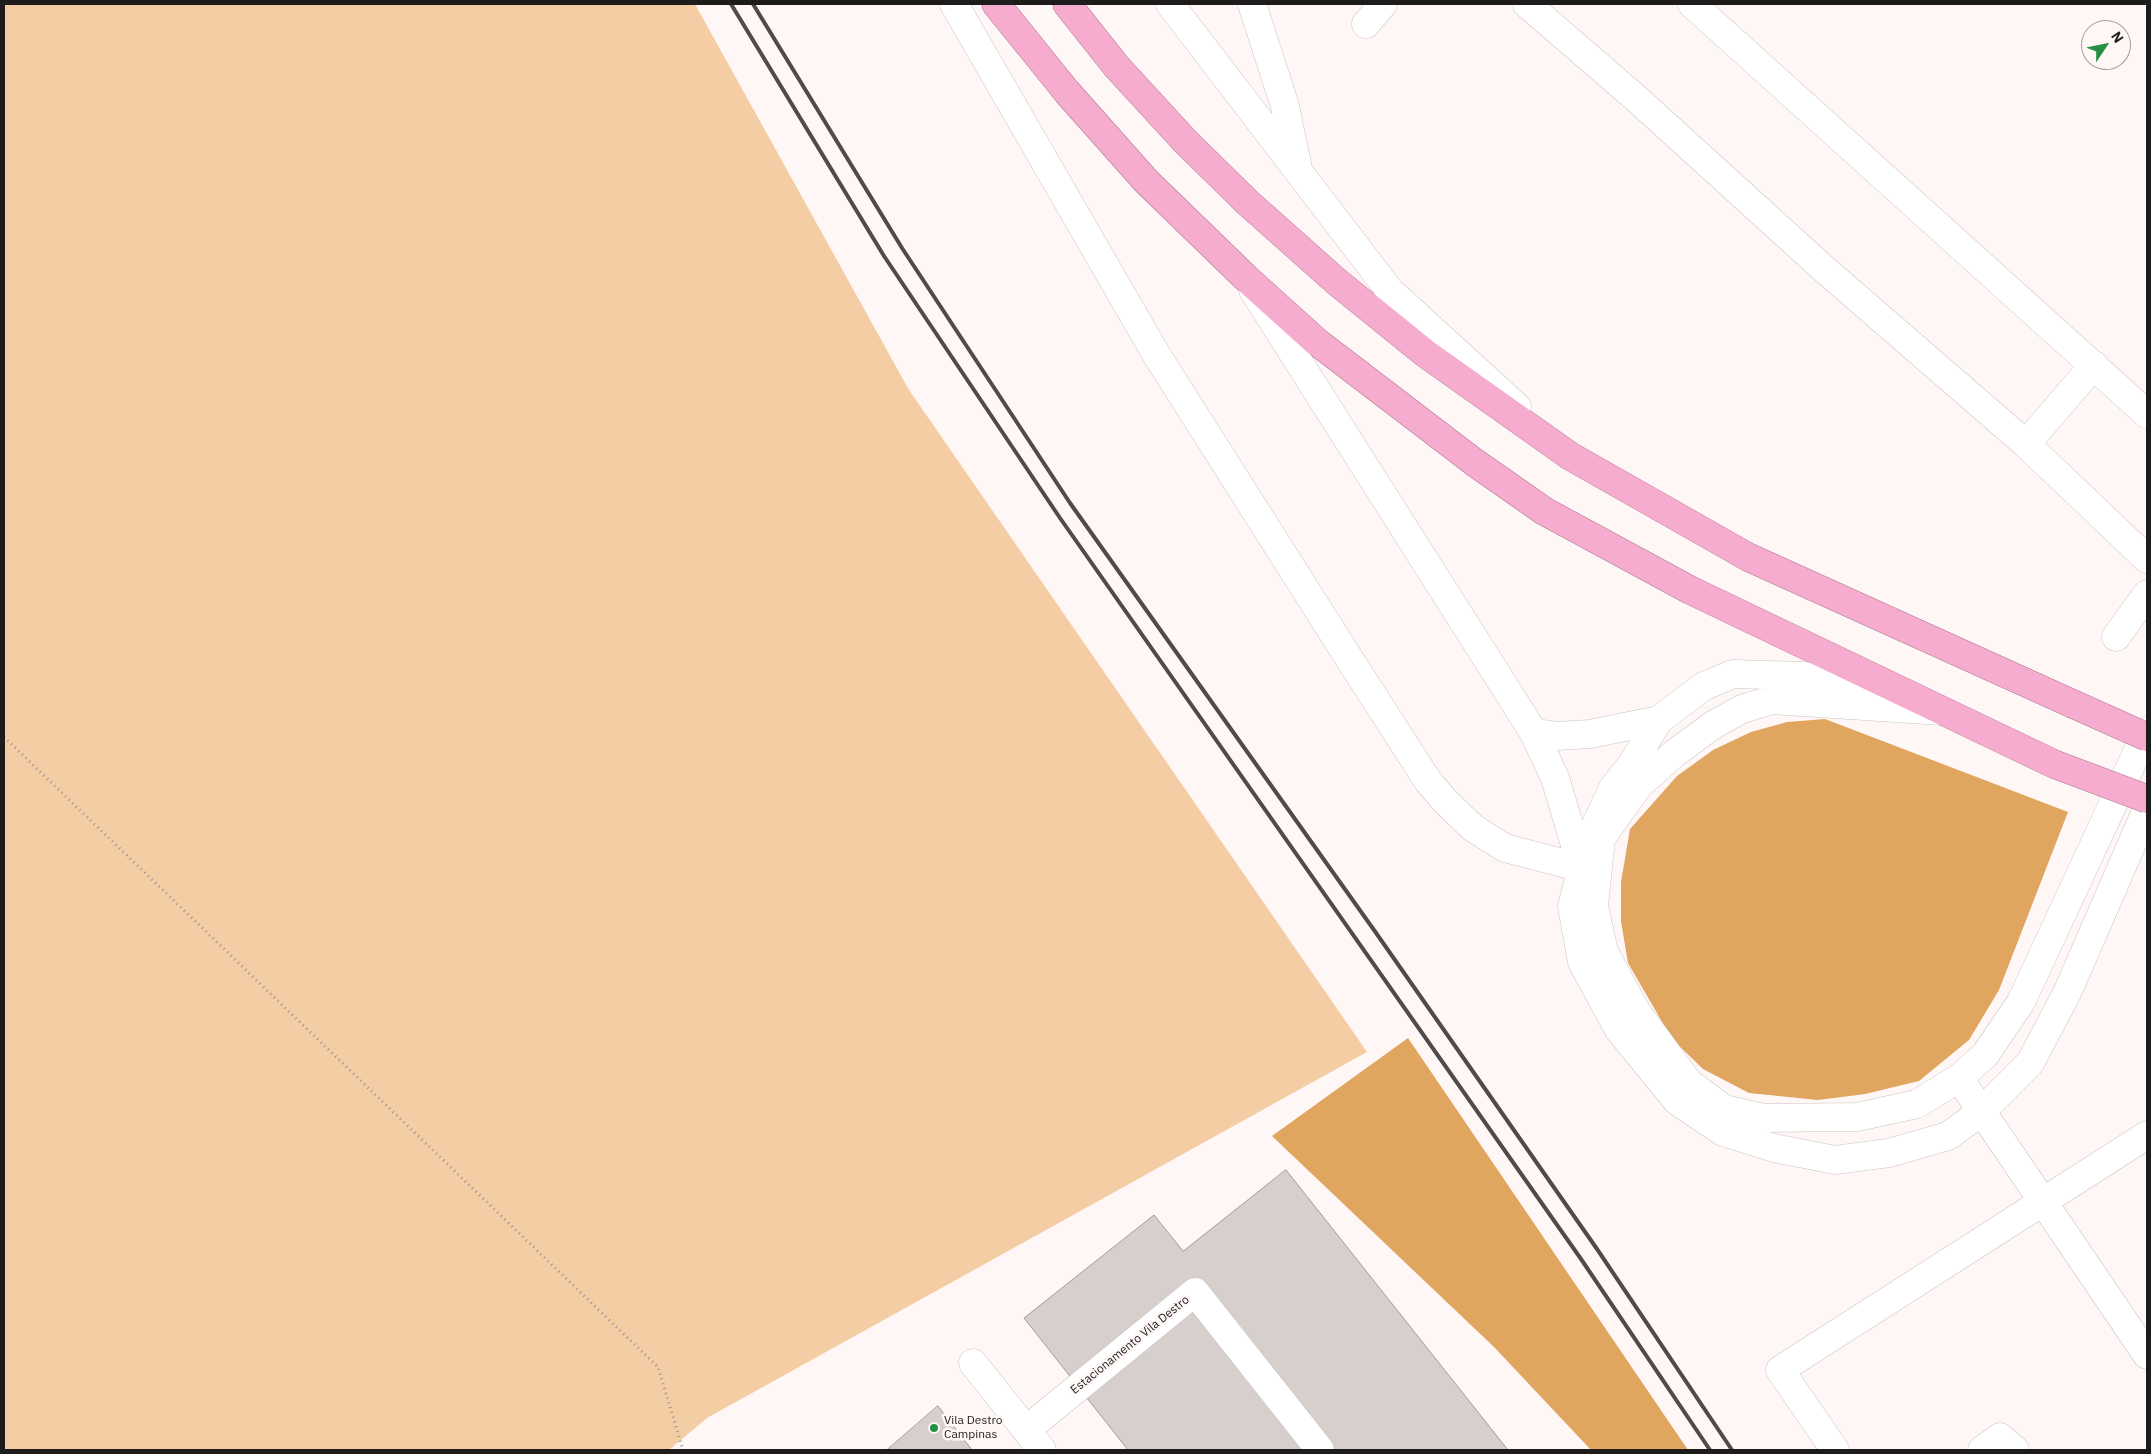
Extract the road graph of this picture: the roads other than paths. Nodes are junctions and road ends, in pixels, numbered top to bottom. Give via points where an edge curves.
1 (954, 4) edge
2 (996, 4) edge
3 (1067, 4) edge
4 (1170, 4) edge
5 (1252, 4) edge
6 (1383, 4) edge
7 (1528, 4) edge
8 (1692, 4) edge
9 (1366, 24) dead end
10 (1298, 171) junction
11 (1246, 278) junction
12 (2094, 365) junction
13 (2147, 414) edge
14 (2026, 444) junction
15 (1570, 456) junction
16 (2147, 559) edge
17 (2147, 594) edge
18 (2116, 636) dead end
19 (1884, 685) junction
20 (1944, 711) junction
21 (1659, 720) junction
22 (2147, 731) edge
23 (1534, 733) junction
24 (2147, 737) edge
25 (2147, 799) edge
26 (2147, 809) edge
27 (1582, 868) junction
28 (1959, 1078) junction
29 (1981, 1112) junction
30 (2147, 1135) edge
31 (2044, 1201) junction
32 (2147, 1355) edge
33 (973, 1363) dead end
34 (1034, 1440) edge
35 (1320, 1450) edge
36 (1835, 1450) edge
37 (1982, 1450) edge
38 (2016, 1450) edge

1 - 27 lane via 1156,354 1428,781 1473,828 1505,848
2 - 11 highway via 1067,92 1146,181
3 - 15 highway via 1117,67 1247,202 1337,282 1426,354
4 - 10 lane
5 - 10 lane via 1285,106
6 - 9 lane
7 - 14 lane
8 - 12 lane
10 - 15 lane via 1390,291
11 - 19 highway via 1317,342 1544,511 1690,590
11 - 23 lane
12 - 13 lane
12 - 14 lane
14 - 16 lane
15 - 24 highway, bridge via 1748,557
17 - 18 lane
19 - 20 highway
19 - 21 lane via 1803,676 1733,674 1704,686
20 - 25 highway, bridge via 2054,764
20 - 28 lane via 1772,700 1742,709 1713,725 1639,785 1602,838 1594,906 1604,952 1636,1010 1688,1083 1724,1108 1763,1118 1857,1117 1917,1104
21 - 23 lane via 1590,734 1557,736
21 - 27 lane via 1613,788 1594,829
22 - 28 lane via 2021,1002 1985,1054
23 - 27 lane via 1555,778
26 - 29 lane via 2067,993 2030,1063
27 - 29 lane via 1572,906 1582,962 1619,1030 1677,1101 1723,1132 1774,1148 1835,1160 1889,1153 1948,1136
28 - 29 lane
29 - 31 lane
30 - 31 lane
31 - 32 lane
31 - 36 lane via 1780,1370
33 - 34 lane
34 - 35 lane, Estacionamento Vila Destro via 1195,1292
37 - 38 lane via 2000,1438

